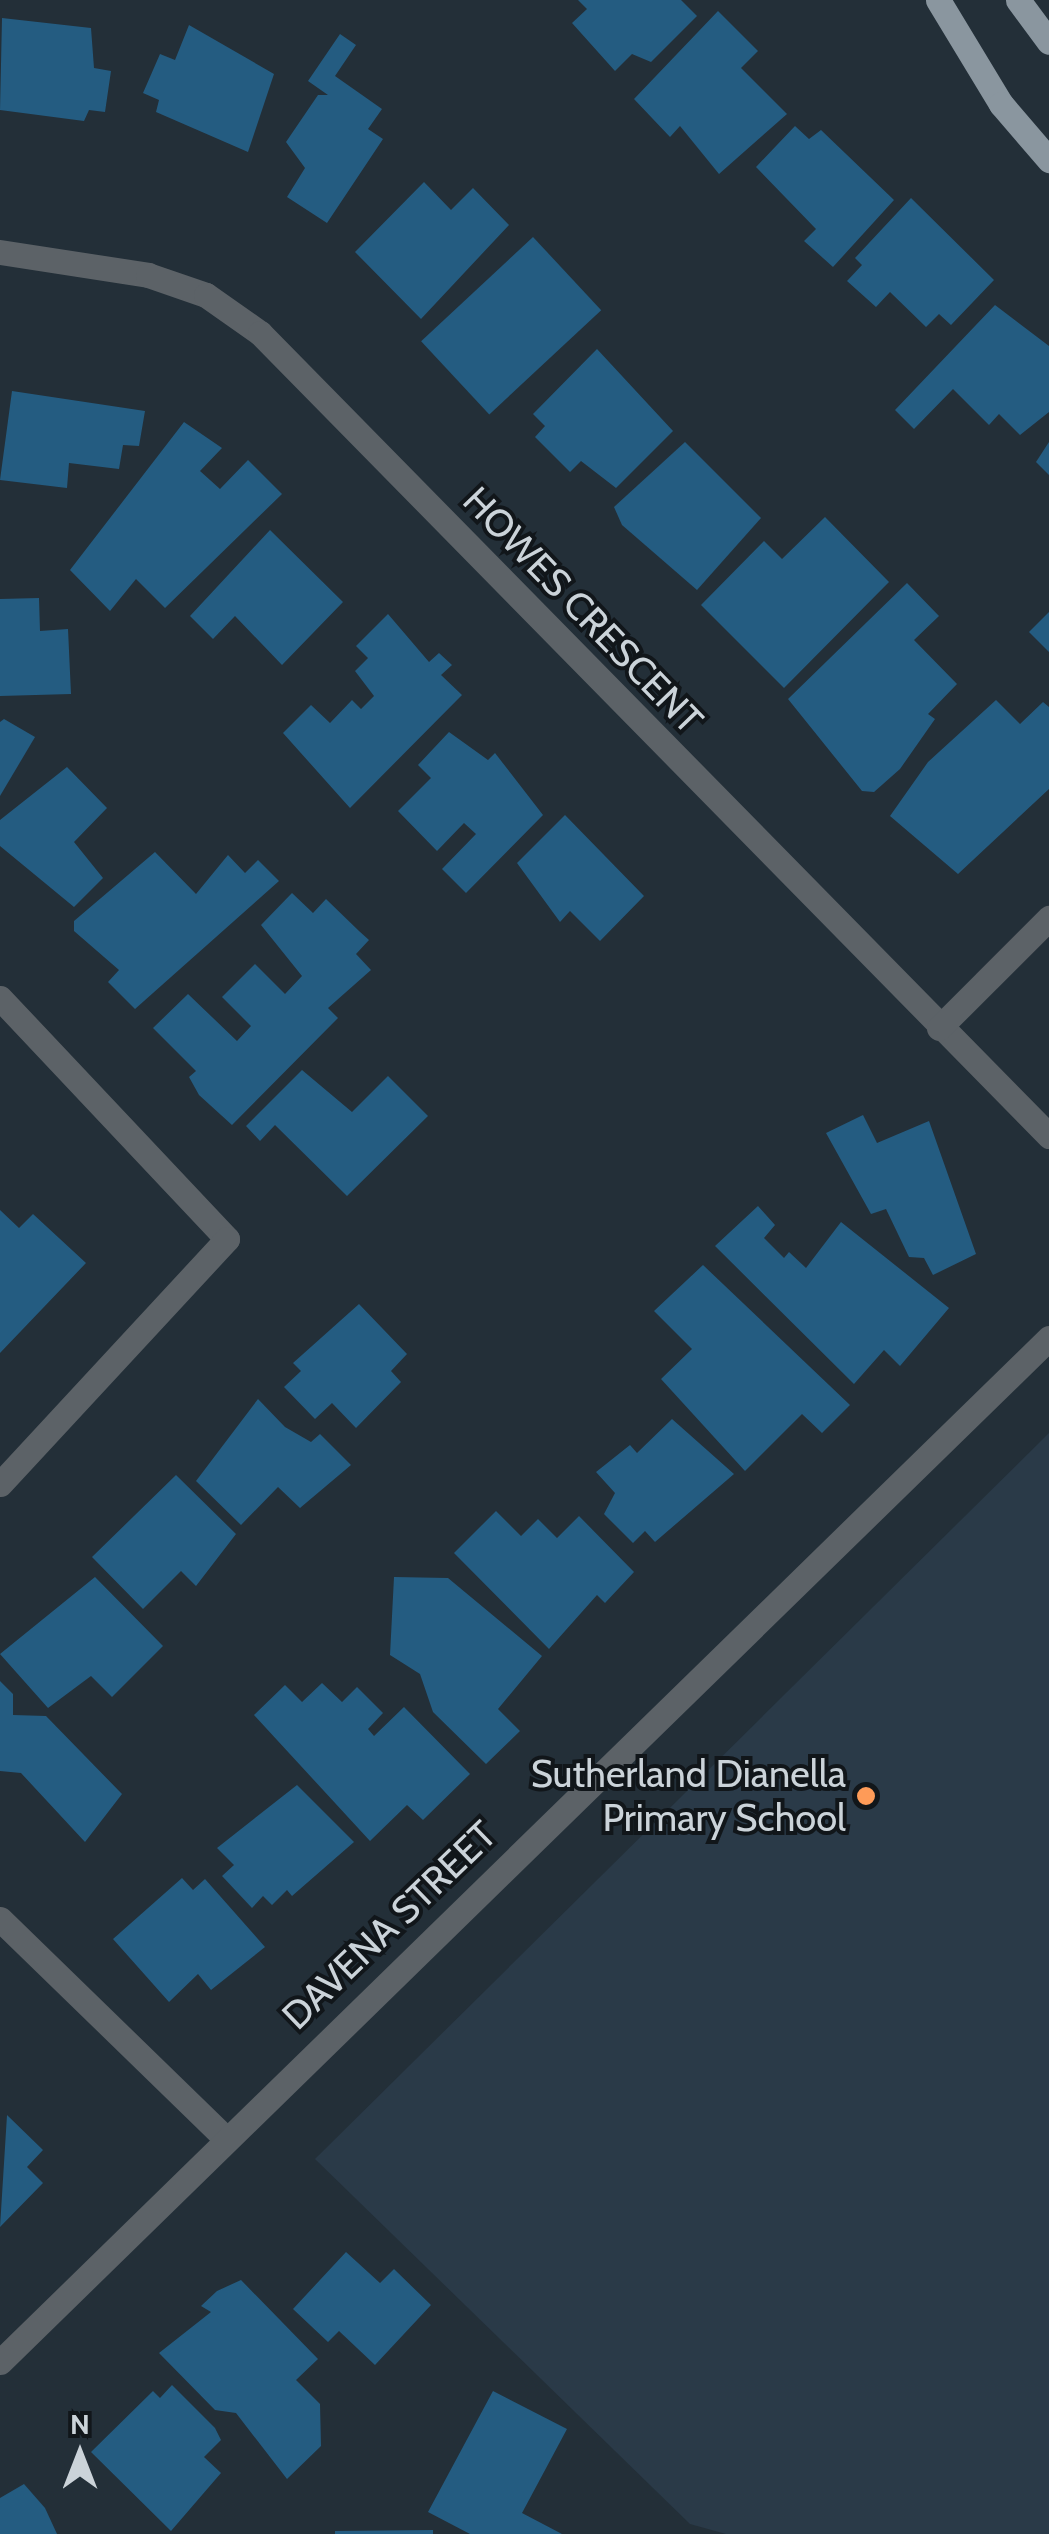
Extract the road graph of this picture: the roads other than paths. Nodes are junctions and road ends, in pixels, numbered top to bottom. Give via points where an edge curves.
1 (938, 0) edge
2 (1018, 0) edge
3 (1049, 42) edge
4 (1049, 160) edge
5 (0, 252) edge
6 (1049, 918) edge
7 (0, 998) edge
8 (939, 1028) junction
9 (1049, 1136) edge
10 (1049, 1338) edge
11 (0, 1484) edge
12 (0, 1920) edge
13 (224, 2137) junction
14 (0, 2362) edge

1 - 4 main road via 1002,104
2 - 3 main road
5 - 8 street, HOWES CRESCENT via 148,275 206,295 260,333
6 - 8 street
7 - 11 street via 227,1240
8 - 9 street, HOWES CRESCENT
10 - 13 street, DAVENA STREET
12 - 13 street
13 - 14 street, DAVENA STREET

